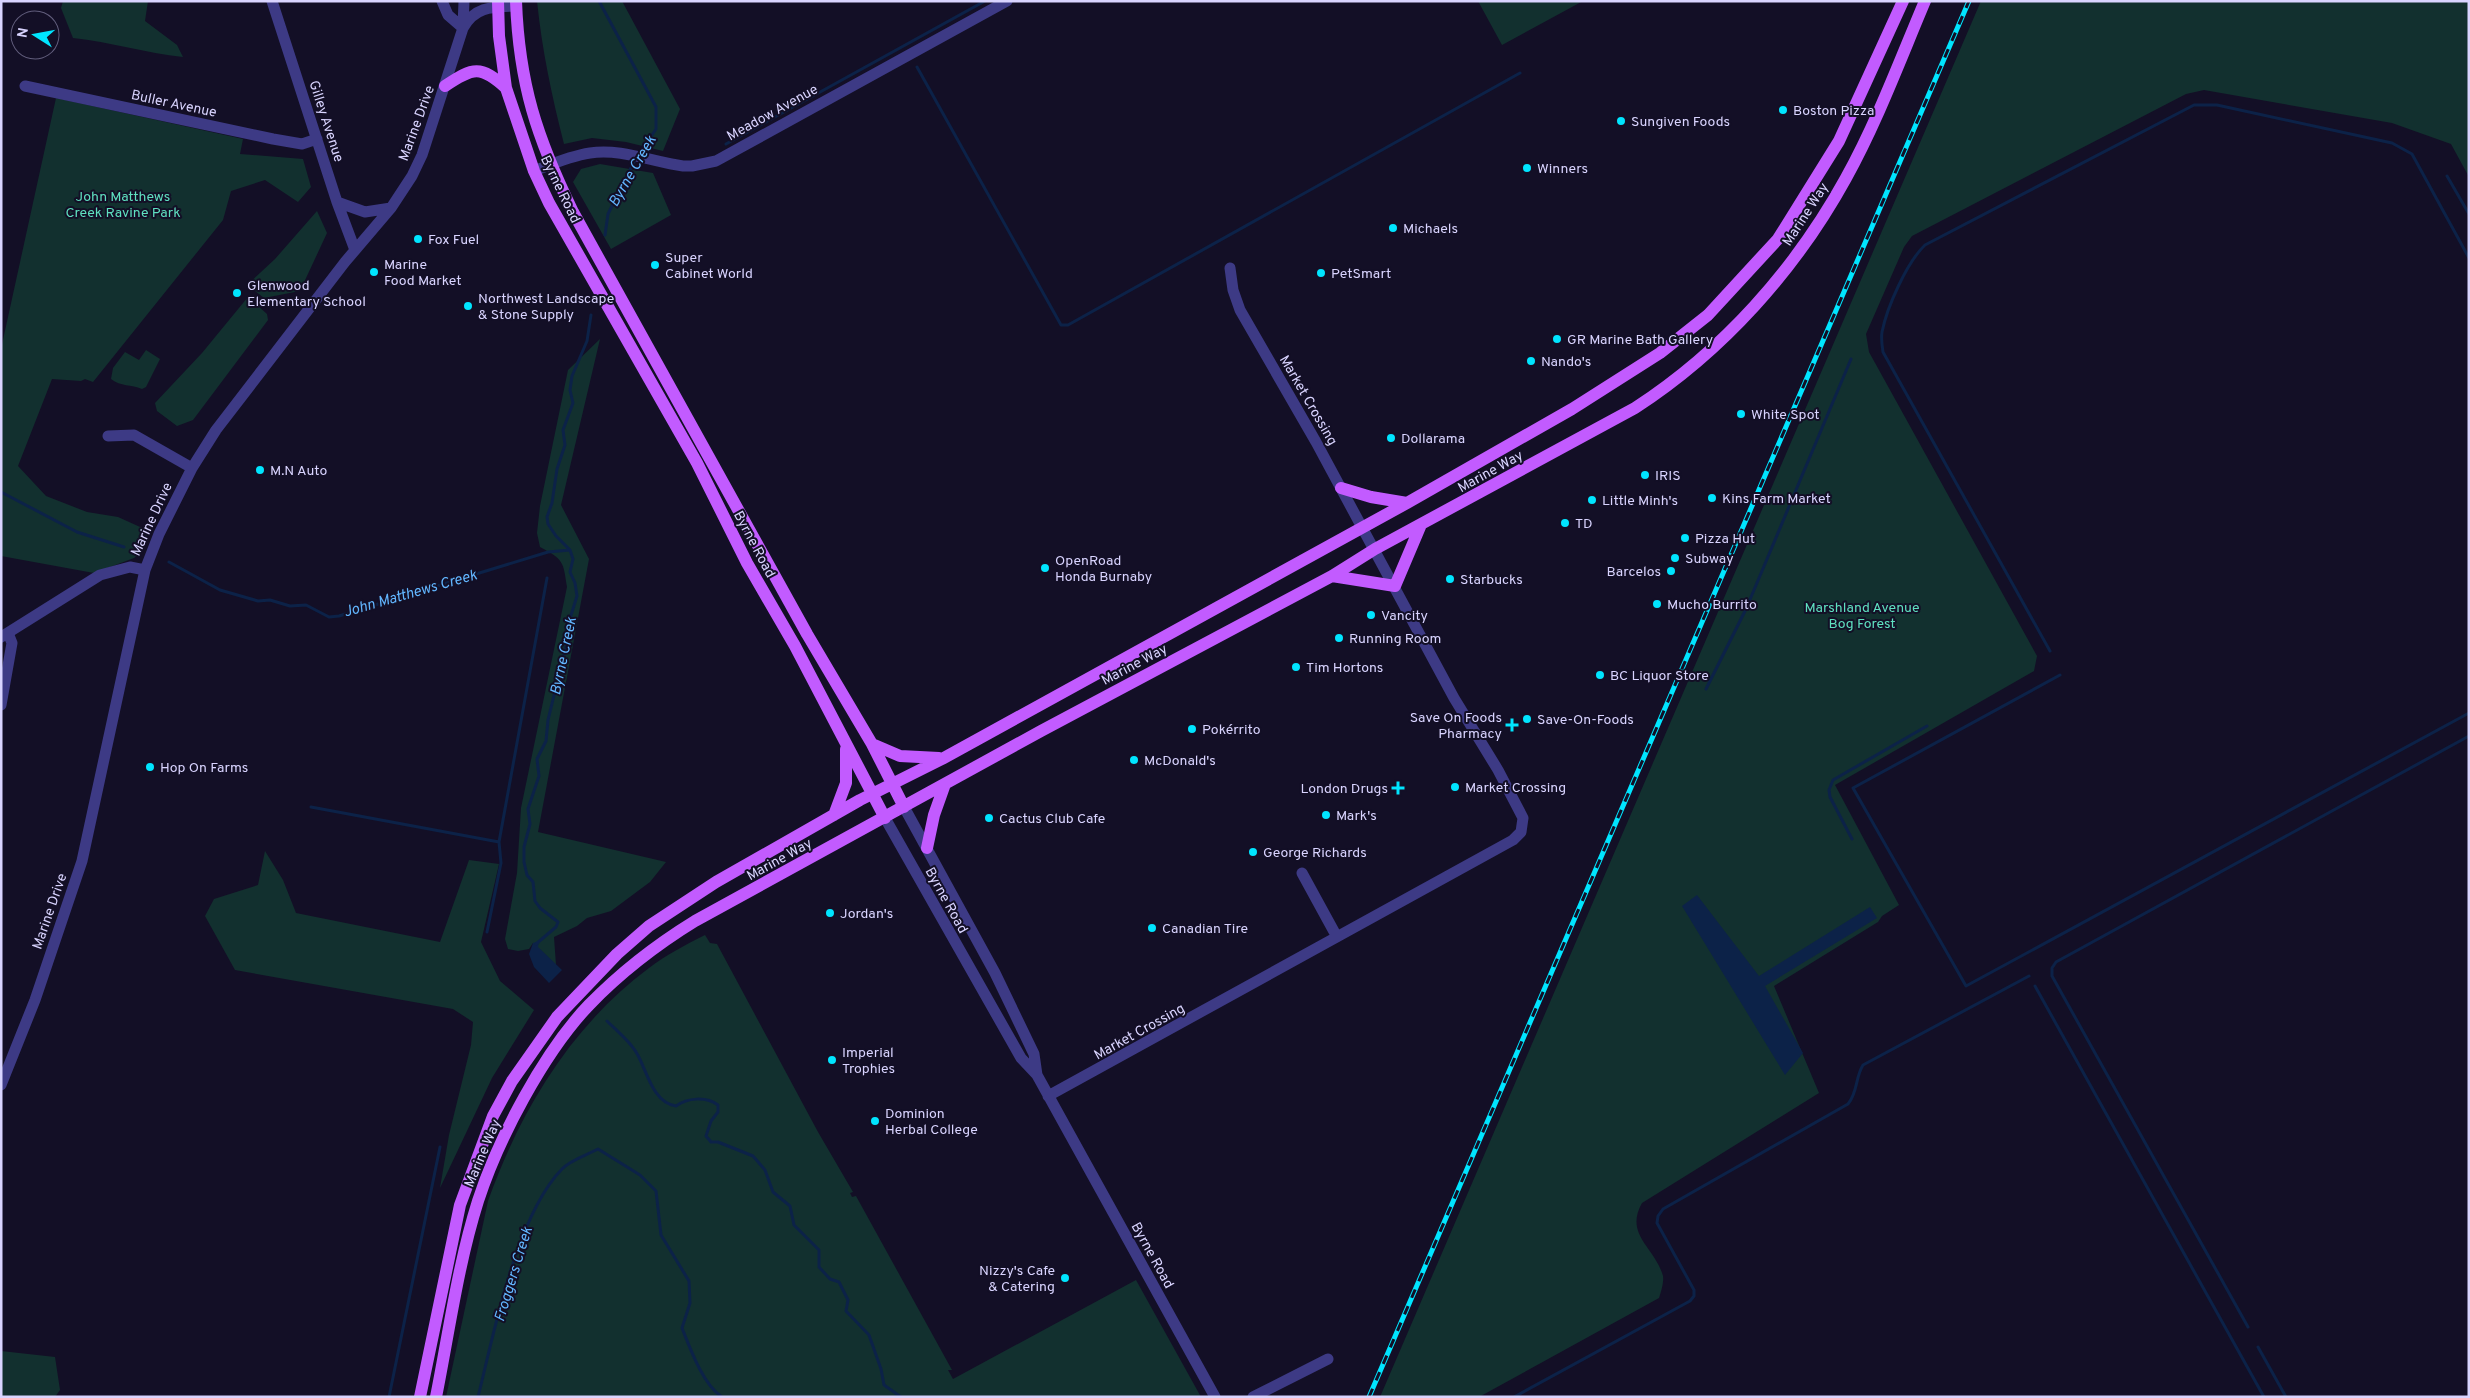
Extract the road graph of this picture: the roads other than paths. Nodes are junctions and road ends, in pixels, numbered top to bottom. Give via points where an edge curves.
1 (272, 1) edge
2 (442, 1) edge
3 (464, 1) edge
4 (1008, 1) edge
5 (1903, 1) edge
6 (1925, 1) edge
7 (498, 4) edge
8 (516, 4) edge
9 (463, 28) junction
10 (25, 86) dead end
11 (445, 86) junction
12 (506, 88) junction
13 (317, 139) junction
14 (550, 165) junction
15 (534, 170) junction
16 (337, 202) junction
17 (391, 208) junction
18 (355, 250) junction
19 (1230, 268) dead end
20 (108, 436) dead end
21 (192, 468) junction
22 (1341, 488) junction
23 (1407, 503) junction
24 (1420, 526) junction
25 (1363, 527) junction
26 (1375, 549) junction
27 (145, 570) junction
28 (1332, 576) junction
29 (1395, 586) junction
30 (5, 634) edge
31 (1, 706) edge
32 (872, 744) junction
33 (846, 746) junction
34 (942, 758) junction
35 (892, 783) junction
36 (945, 784) junction
37 (872, 794) junction
38 (904, 807) junction
39 (834, 815) junction
40 (885, 818) junction
41 (927, 848) junction
42 (1302, 873) dead end
43 (1336, 937) junction
44 (1037, 1075) junction
45 (1, 1085) edge
46 (1048, 1096) junction
47 (1328, 1359) dead end
48 (420, 1397) edge
49 (436, 1397) edge
50 (1215, 1397) edge
51 (1253, 1397) edge

1 - 13 street, Gilley Avenue
2 - 9 street via 448,15
3 - 9 street, Marine Drive
4 - 14 street, Meadow Avenue via 716,161 692,166 591,152
5 - 23 main road, Marine Way via 1854,112 1814,184 1778,239 1708,314 1660,353 1572,410
6 - 24 main road, Marine Way via 1846,178 1810,236 1759,302 1661,391
7 - 8 street, Marine Drive
7 - 9 street, Marine Drive via 470,16
7 - 12 main road, Byrne Road
8 - 14 main road, Byrne Road via 519,54 528,102
9 - 11 street, Marine Drive
10 - 13 street, Buller Avenue via 302,144
11 - 12 main road via 463,74 478,70 489,73
11 - 17 street, Marine Drive via 422,155
12 - 15 main road, Byrne Road
13 - 16 street, Gilley Avenue
14 - 15 street, Meadow Avenue
14 - 32 main road, Byrne Road via 807,634
15 - 33 main road, Byrne Road via 548,203 697,463
16 - 17 street via 365,212
16 - 18 street, Gilley Avenue
17 - 18 street, Marine Drive
18 - 21 street, Marine Drive via 245,391
19 - 22 street, Market Crossing via 1240,310
20 - 21 street via 134,435
21 - 27 street, Marine Drive
22 - 23 main road
22 - 25 street, Market Crossing
23 - 25 main road, Marine Way
24 - 26 main road, Marine Way
24 - 29 main road
25 - 26 street, Market Crossing
25 - 34 main road, Marine Way
26 - 28 main road, Marine Way
26 - 29 street, Market Crossing
27 - 30 street via 130,566 100,575
27 - 45 street, Marine Drive via 82,861 35,1000
28 - 29 main road
28 - 36 main road, Marine Way
29 - 43 street, Market Crossing via 1523,818 1522,832 1514,840
30 - 31 street via 12,643
32 - 34 main road via 900,756
32 - 35 main road, Byrne Road
33 - 37 main road, Byrne Road
33 - 39 main road via 846,783
34 - 35 main road, Marine Way
35 - 37 main road, Marine Way
35 - 38 main road, Byrne Road
36 - 38 main road, Marine Way
36 - 41 main road
37 - 39 main road, Marine Way
37 - 40 main road, Byrne Road
38 - 40 main road, Marine Way
38 - 41 street, Byrne Road
39 - 48 main road, Marine Way via 716,882 649,926 586,984 535,1047 493,1116 469,1177 445,1266
40 - 44 street, Byrne Road via 1021,1058
40 - 49 main road, Marine Way via 658,944 588,1006 532,1086 492,1161 467,1240
41 - 44 street, Byrne Road via 1031,1047
42 - 43 street
43 - 46 street, Market Crossing
44 - 46 street, Byrne Road
46 - 50 street, Byrne Road
47 - 51 street

